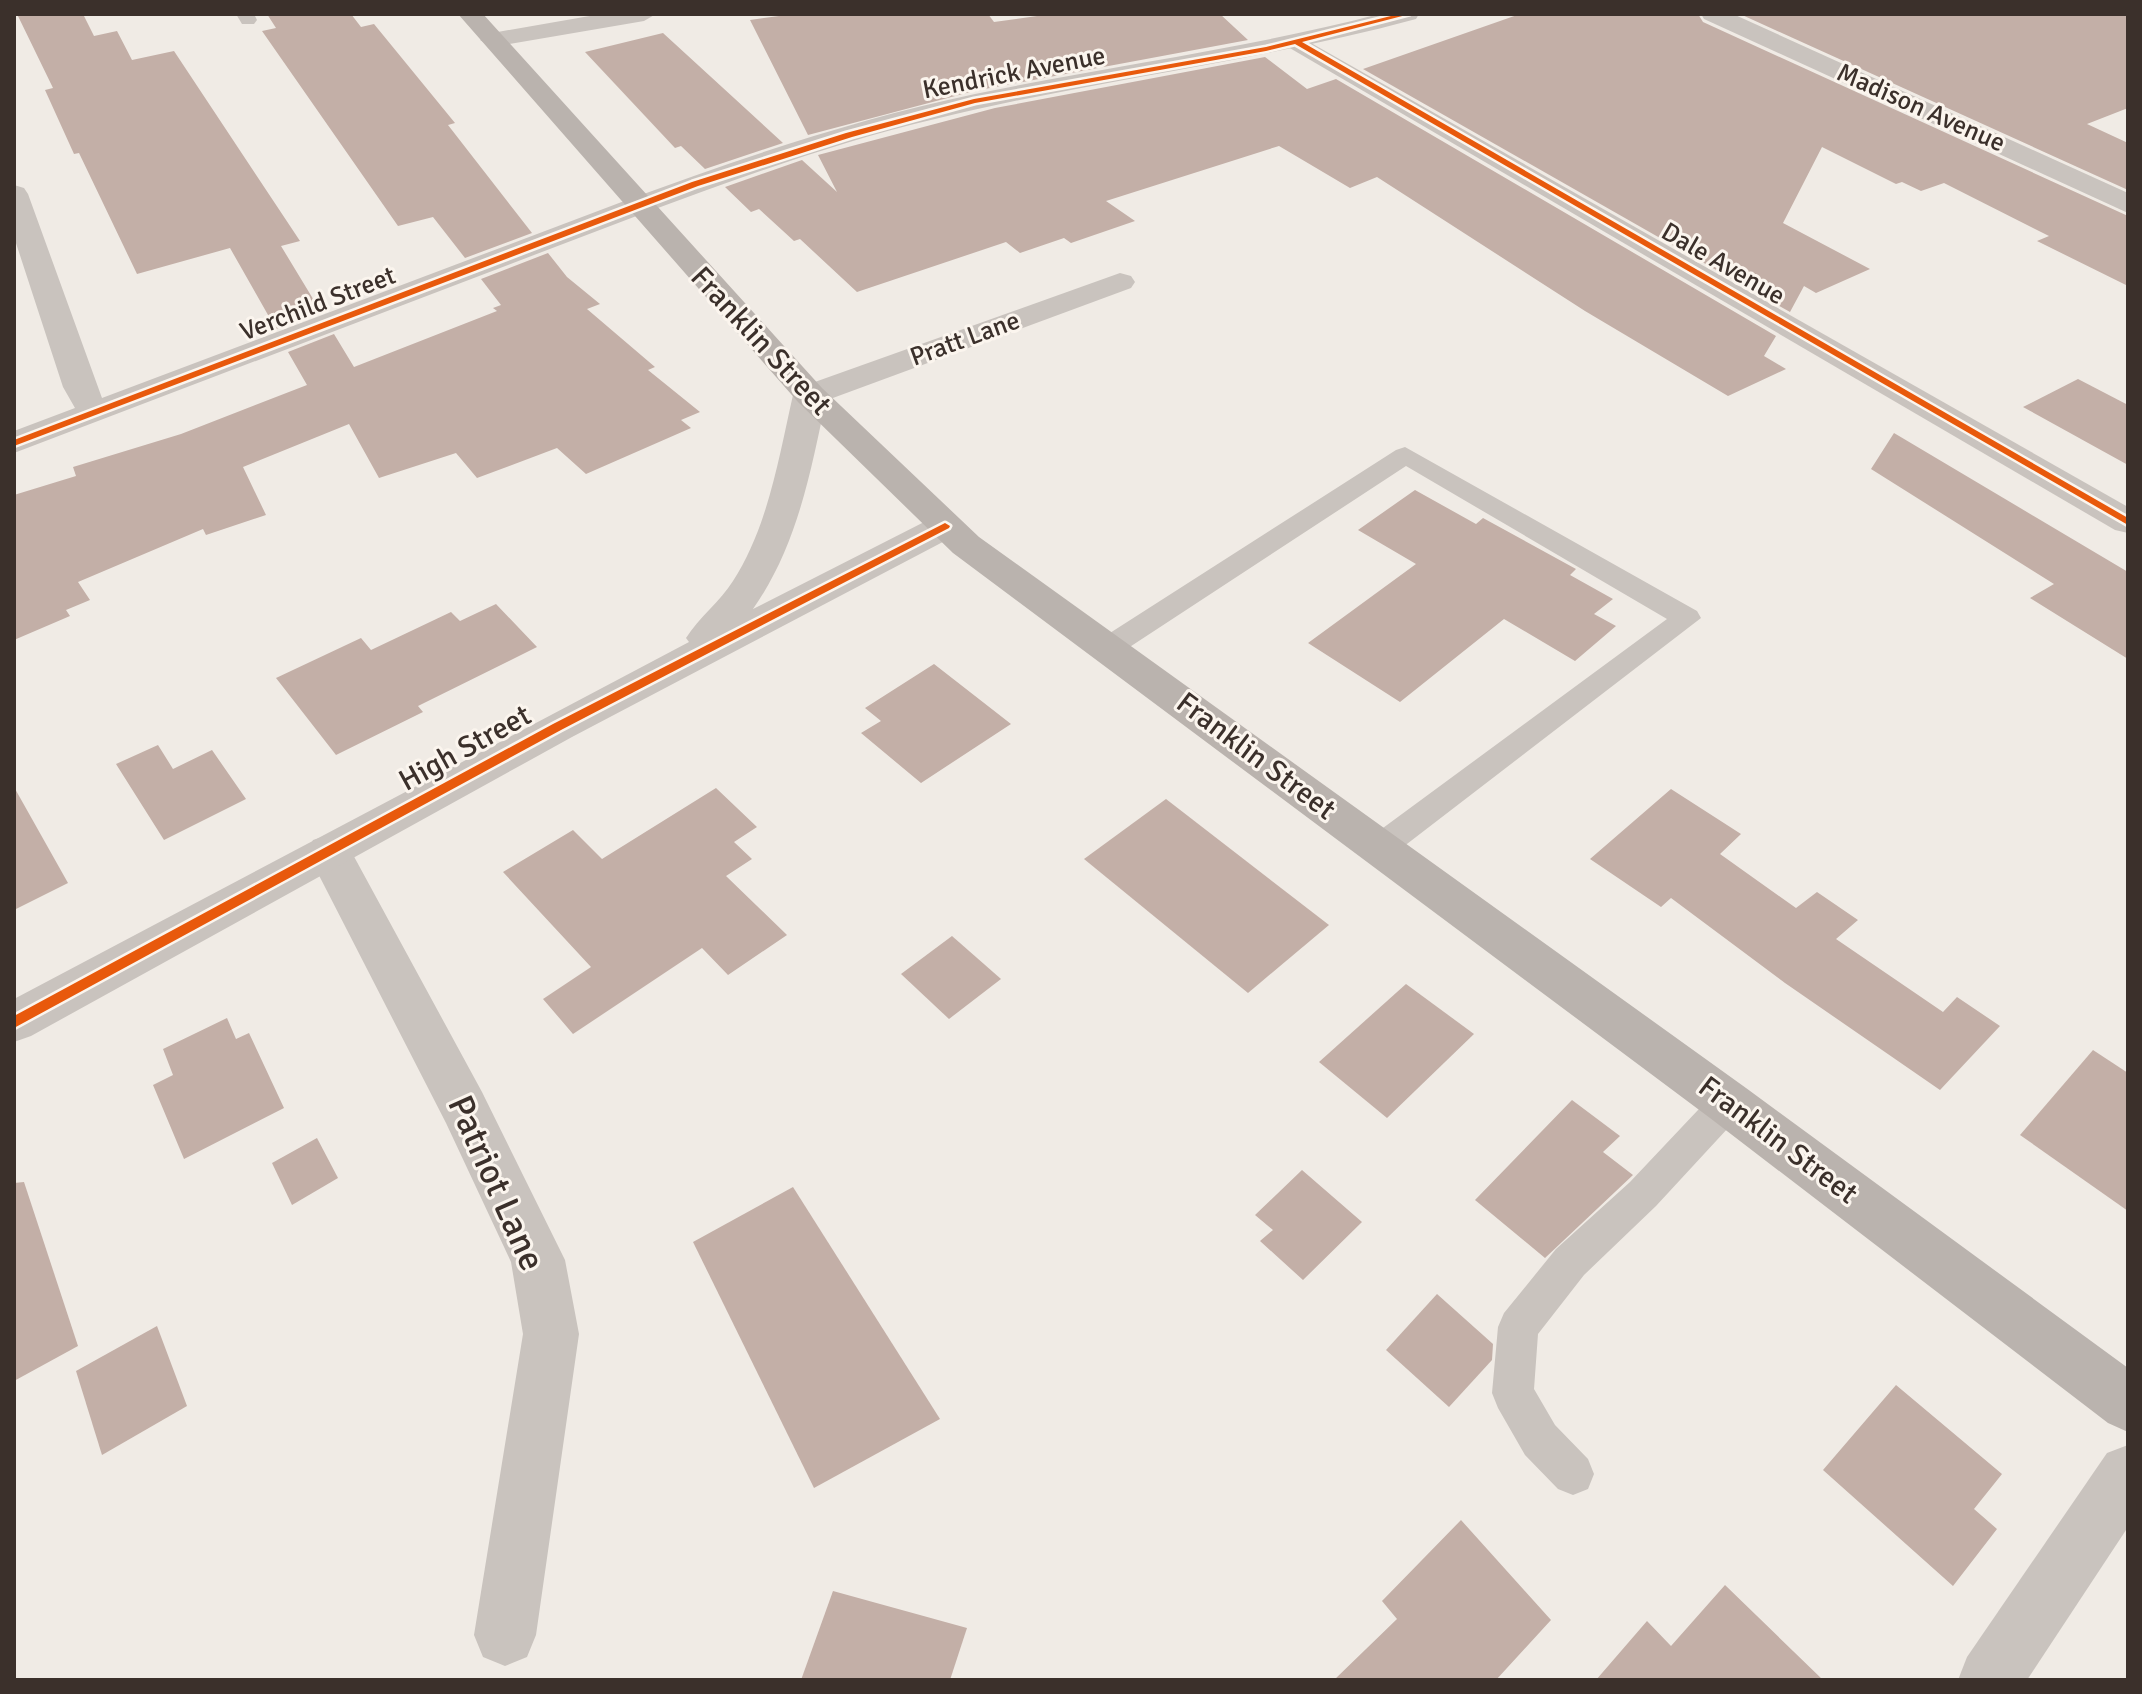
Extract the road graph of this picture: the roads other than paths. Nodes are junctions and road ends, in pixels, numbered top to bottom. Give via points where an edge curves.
1 (470, 14) edge
2 (644, 14) edge
3 (1407, 14) edge
4 (1713, 14) edge
5 (1302, 33) junction
6 (492, 40) junction
7 (14, 194) edge
8 (2128, 204) edge
9 (637, 206) junction
10 (1120, 282) dead end
11 (810, 395) junction
12 (94, 413) junction
13 (14, 443) edge
14 (2128, 522) edge
15 (945, 526) junction
16 (1109, 647) junction
17 (675, 665) junction
18 (1379, 848) junction
19 (329, 852) junction
20 (14, 1022) edge
21 (1728, 1103) junction
22 (2128, 1403) edge
23 (1573, 1474) dead end
24 (2128, 1474) edge
25 (505, 1635) dead end
26 (1990, 1680) edge

1 - 6 main road, Franklin Street
2 - 6 street
3 - 5 street, Kendrick Avenue
4 - 8 street, Madison Avenue
5 - 9 street, Kendrick Avenue via 943,109 754,164
5 - 14 street, Dale Avenue
6 - 9 main road, Franklin Street
7 - 12 street via 80,387
9 - 11 main road, Franklin Street
9 - 12 street, Verchild Street
10 - 11 street, Pratt Lane
11 - 15 main road, Franklin Street
11 - 17 street via 780,525 764,564 731,613
12 - 13 street, Verchild Street
15 - 16 main road, Franklin Street via 987,562
15 - 17 street, High Street
16 - 18 main road, Franklin Street
16 - 18 lane via 1405,455 1687,618
17 - 19 street, High Street
18 - 21 main road, Franklin Street
19 - 20 street, High Street
19 - 25 street, Patriot Lane via 538,1260 551,1334
21 - 22 main road, Franklin Street
21 - 23 lane via 1570,1262 1518,1327 1513,1393 1540,1440
24 - 26 street

